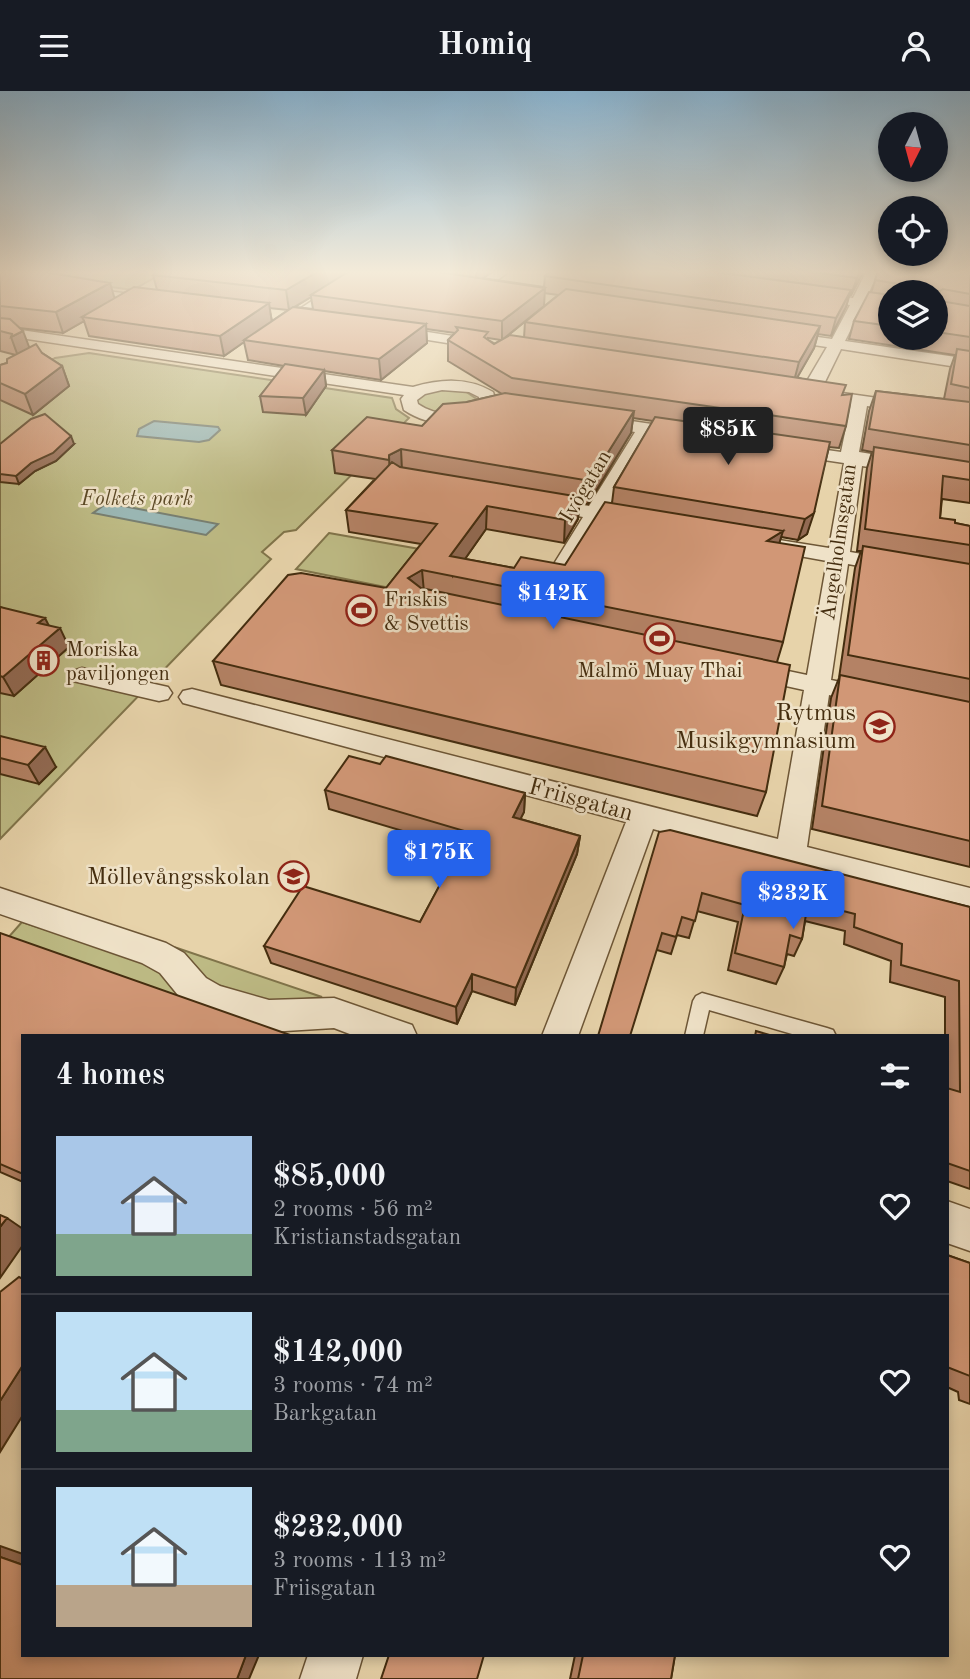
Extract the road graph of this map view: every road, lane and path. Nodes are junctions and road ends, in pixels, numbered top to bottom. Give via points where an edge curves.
1 (59, 346) edge
2 (96, 346) edge
3 (492, 346) edge
4 (833, 346) edge
5 (842, 346) edge
6 (45, 354) edge
7 (970, 364) edge
8 (462, 385) junction
9 (416, 392) junction
10 (860, 399) junction
11 (567, 416) edge
12 (970, 416) edge
13 (646, 428) junction
14 (714, 438) edge
15 (769, 446) edge
16 (854, 459) junction
17 (970, 476) edge
18 (512, 499) edge
19 (594, 513) junction
20 (662, 525) edge
21 (742, 540) edge
22 (838, 557) junction
23 (563, 567) edge
24 (970, 579) edge
25 (724, 665) edge
26 (82, 675) dead end
27 (818, 685) junction
28 (159, 693) dead end
29 (192, 697) dead end
30 (894, 700) edge
31 (643, 815) junction
32 (791, 854) junction
33 (0, 901) edge
34 (970, 901) edge
35 (393, 1034) edge
36 (561, 1034) edge
37 (694, 1034) edge
38 (820, 1034) edge
39 (949, 1223) edge
40 (970, 1230) edge
41 (335, 1657) edge
42 (328, 1679) edge

1 - 6 street
2 - 9 street
3 - 8 street via 505,348
4 - 10 street via 803,393
5 - 7 street
8 - 9 street
8 - 9 street via 484,392 495,405 464,416 435,417 410,406 409,399
10 - 12 street
10 - 16 street, Ängelholmsgatan via 850,452
11 - 13 street
13 - 14 street
13 - 19 street, Ivögatan
15 - 16 street
16 - 17 street
16 - 22 street, Ängelholmsgatan
18 - 19 street
19 - 20 street
19 - 23 street, Ivögatan
21 - 22 street
22 - 24 street
22 - 27 street, Ängelholmsgatan
25 - 27 street
26 - 28 street
27 - 30 street
27 - 32 street, Ängelholmsgatan
29 - 31 street, Friisgatan
31 - 32 street, Friisgatan
31 - 36 street
32 - 34 street, Friisgatan
33 - 35 street via 155,953 172,963 194,989 211,998 269,1016 334,1013
37 - 38 lane via 702,1001
39 - 40 street
41 - 42 street

